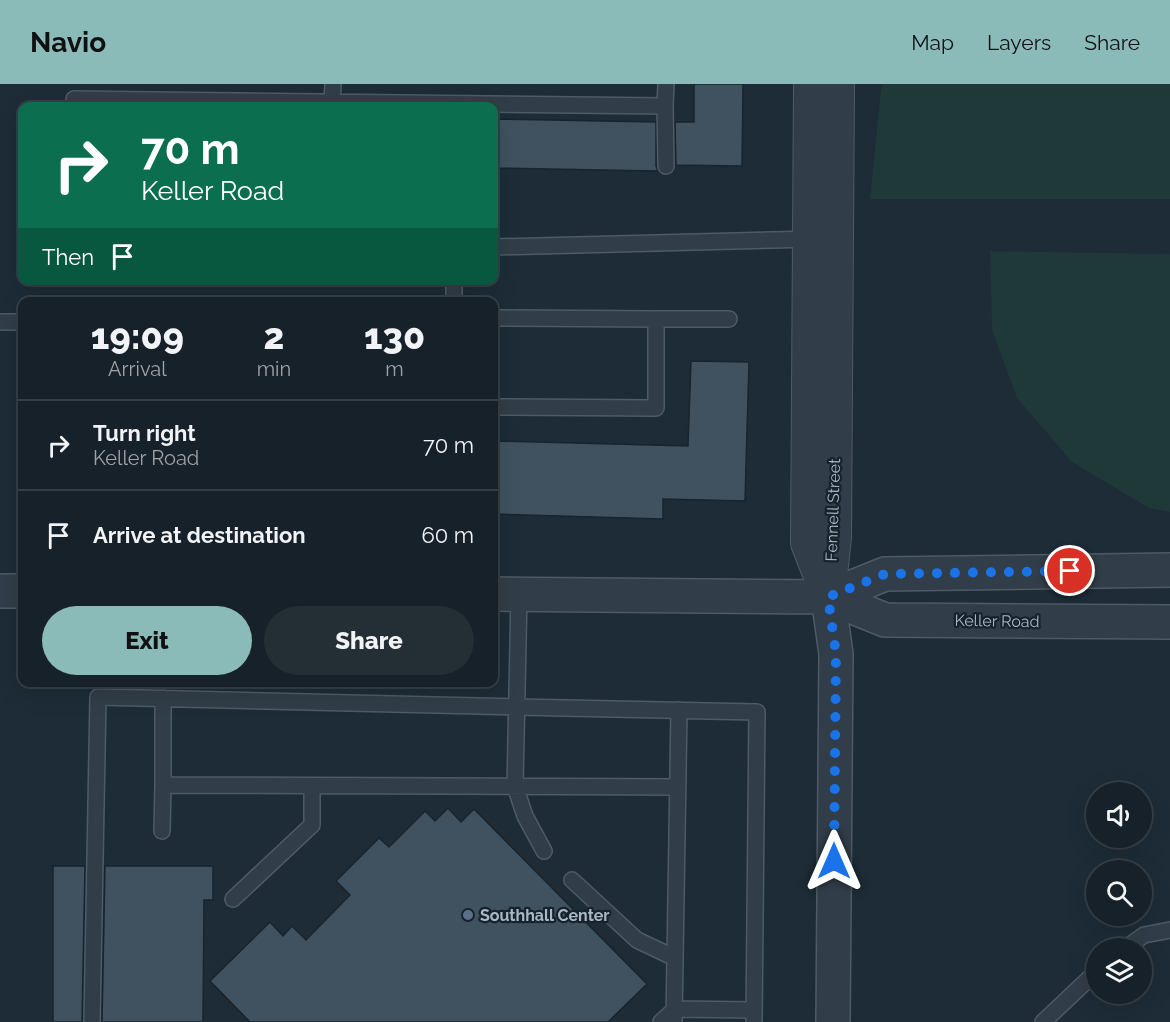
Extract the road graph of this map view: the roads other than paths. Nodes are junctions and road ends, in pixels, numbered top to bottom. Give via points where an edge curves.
1 (333, 84) edge
2 (666, 84) edge
3 (810, 84) edge
4 (838, 84) edge
5 (74, 99) dead end
6 (229, 102) edge
7 (332, 102) edge
8 (498, 105) edge
9 (665, 106) junction
10 (666, 166) dead end
11 (823, 240) junction
12 (498, 247) edge
13 (498, 318) edge
14 (656, 319) junction
15 (729, 320) dead end
16 (0, 322) edge
17 (18, 322) edge
18 (498, 407) edge
19 (1170, 570) edge
20 (0, 591) edge
21 (18, 591) edge
22 (506, 595) edge
23 (828, 597) junction
24 (1170, 622) edge
25 (163, 698) junction
26 (517, 707) junction
27 (679, 710) junction
28 (163, 785) junction
29 (312, 786) junction
30 (515, 786) junction
31 (678, 787) junction
32 (162, 831) dead end
33 (543, 851) dead end
34 (572, 880) dead end
35 (233, 899) dead end
36 (1170, 930) edge
37 (1140, 938) edge
38 (675, 958) junction
39 (1086, 982) edge
40 (674, 1016) edge
41 (754, 1016) edge
42 (92, 1022) edge
43 (661, 1022) edge
44 (833, 1022) edge
45 (1044, 1022) edge

1 - 7 lane
2 - 9 lane
3 - 11 street, Fennell Street
4 - 11 street, Fennell Street
5 - 6 lane
8 - 9 lane
9 - 10 lane
11 - 12 lane
11 - 23 street, Fennell Street via 835,537
13 - 14 lane
14 - 15 lane
14 - 18 lane via 656,408
16 - 17 lane
19 - 23 street, Keller Road via 885,574
20 - 21 street
22 - 23 street, Keller Road
22 - 26 lane
23 - 24 street, Keller Road via 885,620
23 - 44 street via 836,654
25 - 26 lane
25 - 28 lane
25 - 42 lane via 98,697
26 - 27 lane
26 - 30 lane
27 - 31 lane
27 - 41 lane via 757,712
28 - 29 lane
28 - 32 lane
29 - 30 lane
29 - 35 lane via 312,825
30 - 31 lane
30 - 33 lane
31 - 38 lane
34 - 38 lane via 637,940
36 - 37 lane
38 - 40 lane
39 - 45 lane
40 - 41 lane
40 - 43 lane

